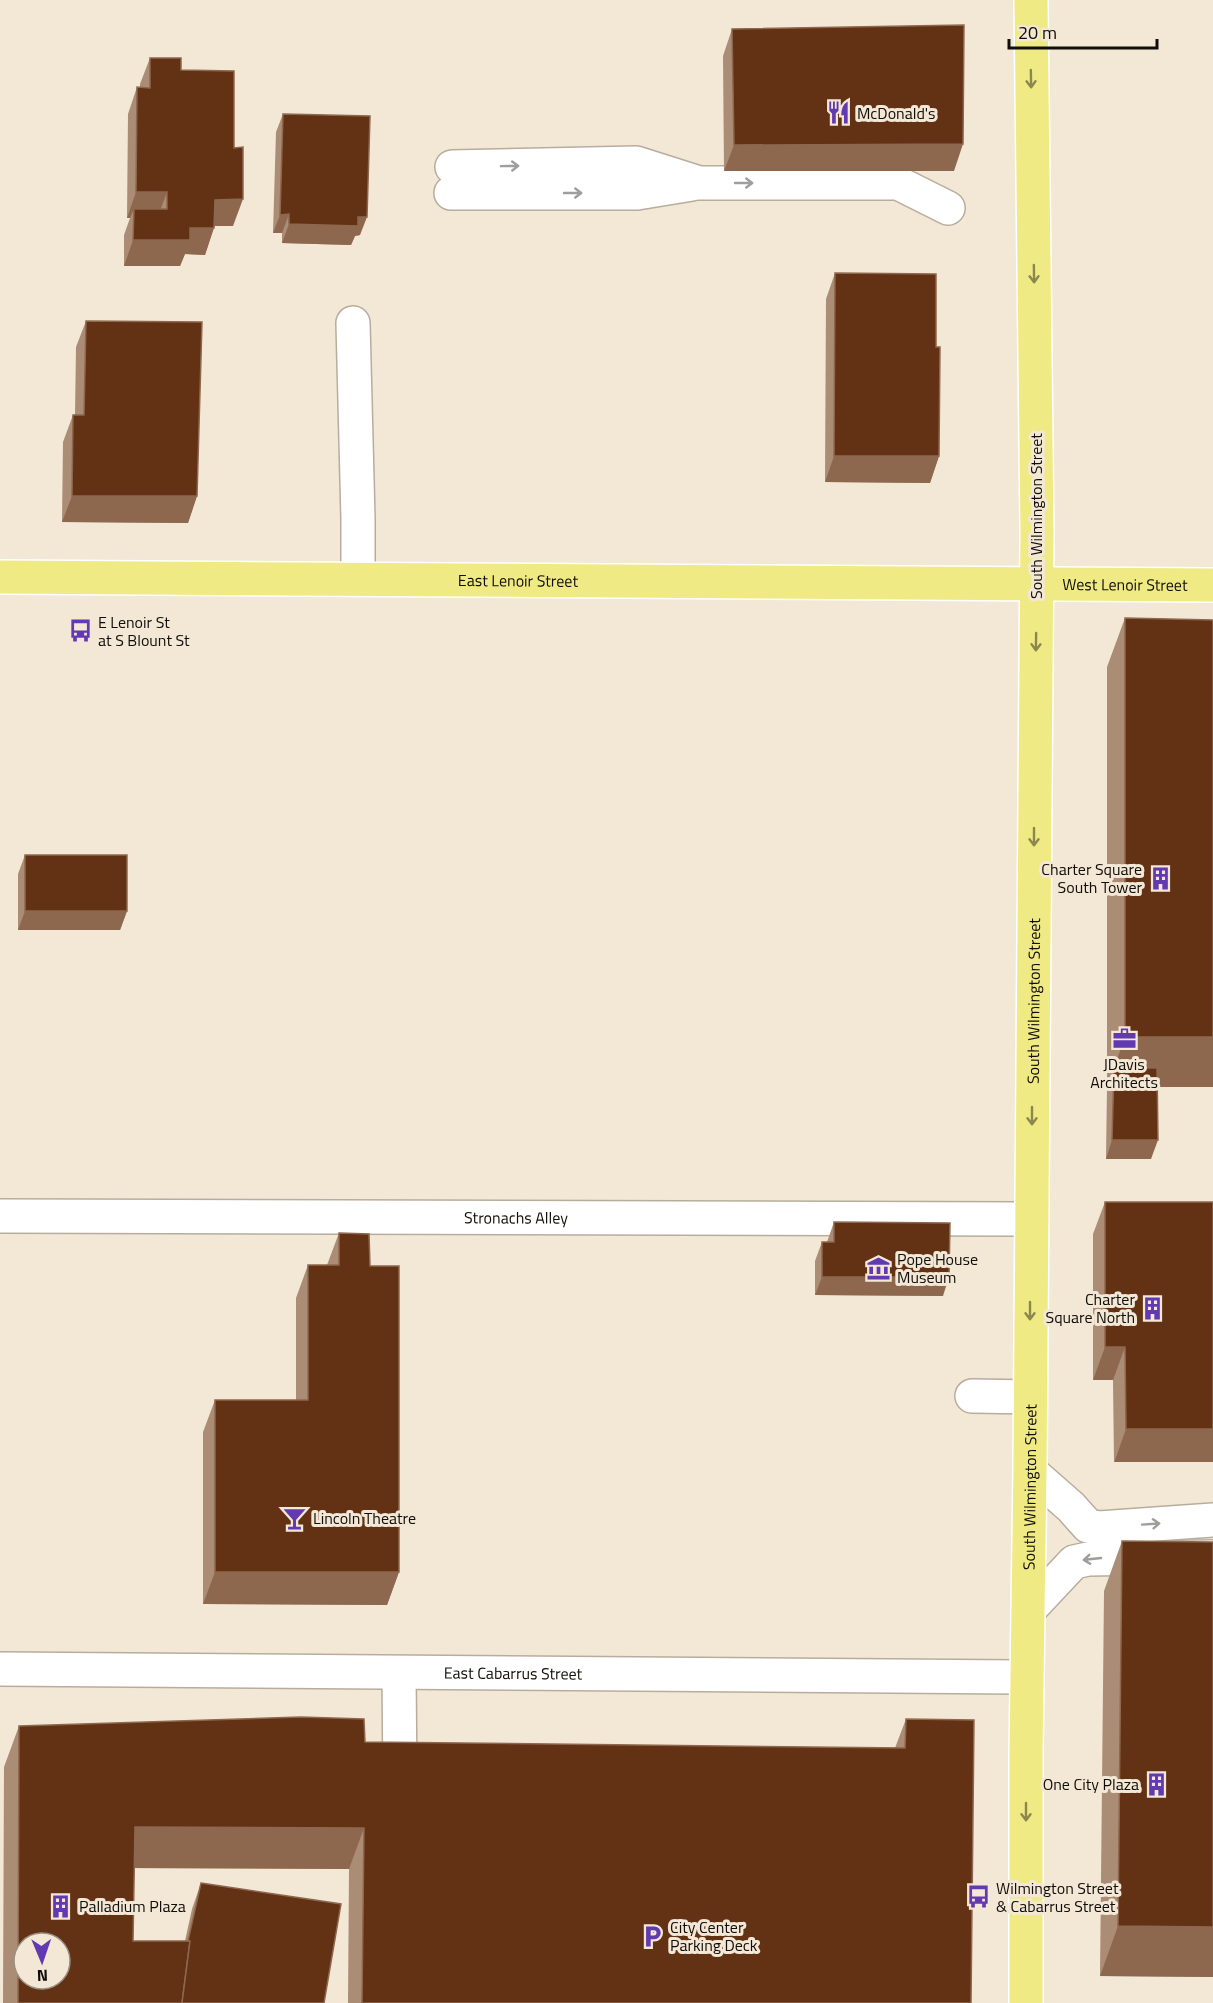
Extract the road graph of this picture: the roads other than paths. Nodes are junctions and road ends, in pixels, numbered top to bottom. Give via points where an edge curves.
1 (1031, 0) edge
2 (452, 180) dead end
3 (948, 208) dead end
4 (353, 323) dead end
5 (0, 577) edge
6 (358, 579) junction
7 (1036, 583) junction
8 (1213, 585) edge
9 (0, 1216) edge
10 (1031, 1219) junction
11 (972, 1396) dead end
12 (1030, 1397) junction
13 (1030, 1471) junction
14 (1213, 1520) edge
15 (1213, 1557) edge
16 (1028, 1611) junction
17 (0, 1669) edge
18 (399, 1673) junction
19 (1027, 1677) junction
20 (400, 1783) edge
21 (1026, 2003) edge

1 -> 7 main road, South Wilmington Street
2 -> 3 street via 636,163 699,183 898,183
4 - 6 street
5 - 6 main road, East Lenoir Street
6 - 7 main road, East Lenoir Street
7 - 8 main road, West Lenoir Street
7 -> 10 main road, South Wilmington Street
9 - 10 street, Stronachs Alley
10 -> 12 main road, South Wilmington Street
11 - 12 street
12 - 13 main road, South Wilmington Street
13 -> 14 street via 1088,1526
13 - 16 main road, South Wilmington Street
15 -> 16 street via 1074,1562
16 - 19 main road, South Wilmington Street
17 - 18 street, East Cabarrus Street
18 - 19 street, East Cabarrus Street
18 - 20 street
19 -> 21 main road, South Wilmington Street

